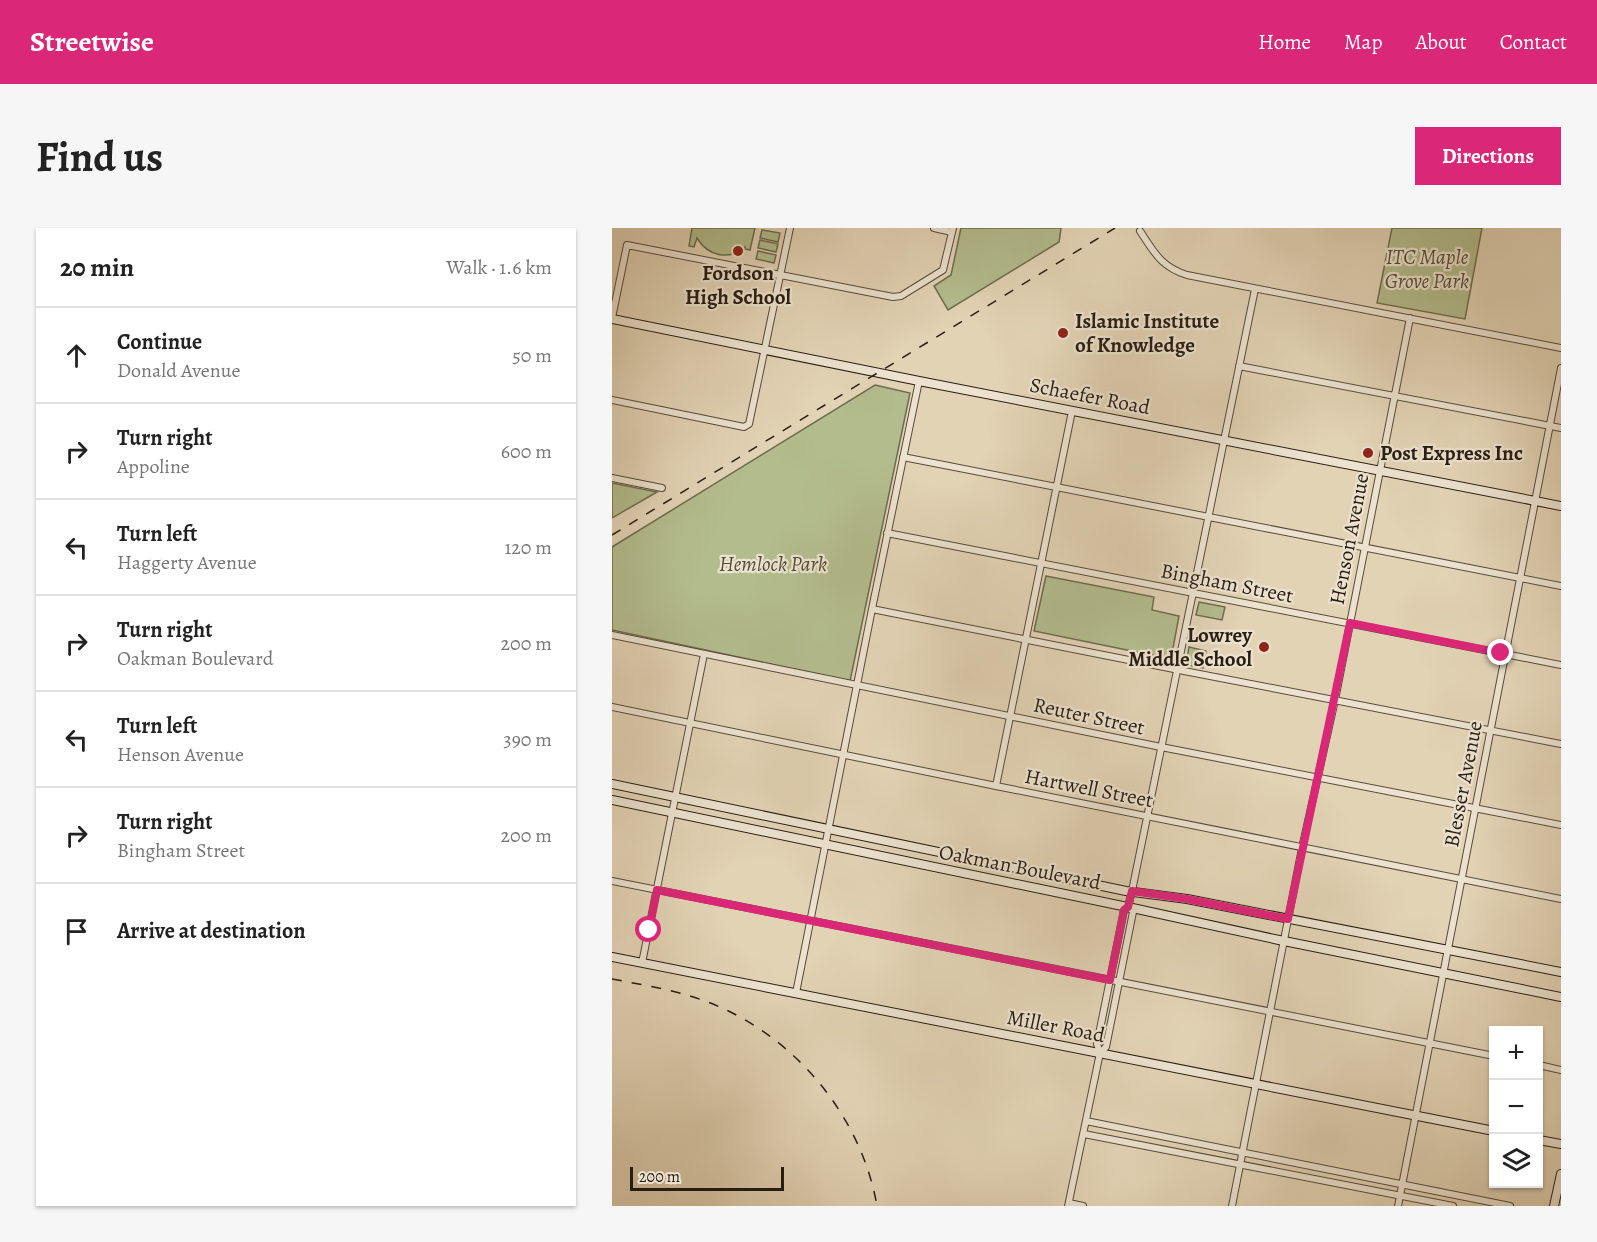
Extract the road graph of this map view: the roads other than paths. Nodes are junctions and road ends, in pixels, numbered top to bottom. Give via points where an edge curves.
1 (790, 228) edge
2 (934, 228) edge
3 (952, 230) edge
4 (1140, 231) dead end
5 (781, 276) junction
6 (1255, 288) junction
7 (1410, 318) junction
8 (612, 319) edge
9 (1561, 348) edge
10 (765, 350) junction
11 (1239, 366) junction
12 (1561, 368) edge
13 (919, 381) junction
14 (1395, 396) junction
15 (612, 400) edge
16 (1072, 411) junction
17 (1550, 426) junction
18 (1561, 428) edge
19 (1224, 440) junction
20 (903, 458) junction
21 (1379, 471) junction
22 (612, 478) edge
23 (662, 488) dead end
24 (1057, 488) junction
25 (1535, 501) junction
26 (1561, 506) edge
27 (1208, 517) junction
28 (887, 533) junction
29 (1365, 547) junction
30 (1041, 564) junction
31 (1520, 578) junction
32 (1561, 585) edge
33 (1193, 593) junction
34 (872, 609) junction
35 (1350, 623) junction
36 (612, 635) edge
37 (1026, 640) junction
38 (704, 654) junction
39 (1505, 654) junction
40 (1561, 664) edge
41 (1177, 670) junction
42 (857, 686) junction
43 (1335, 700) junction
44 (612, 707) edge
45 (1010, 717) junction
46 (690, 723) junction
47 (1491, 730) junction
48 (1561, 744) edge
49 (1162, 747) junction
50 (843, 755) junction
51 (1317, 777) junction
52 (612, 784) edge
53 (996, 786) junction
54 (675, 798) junction
55 (612, 800) edge
56 (1475, 808) junction
57 (672, 813) junction
58 (1147, 817) junction
59 (1561, 825) edge
60 (829, 830) junction
61 (826, 845) junction
62 (1302, 848) junction
63 (986, 862) junction
64 (982, 878) junction
65 (1462, 879) junction
66 (612, 881) edge
67 (657, 890) junction
68 (1132, 891) junction
69 (1561, 899) edge
70 (1128, 907) junction
71 (1288, 919) junction
72 (811, 920) junction
73 (1284, 941) junction
74 (1117, 945) junction
75 (1126, 947) junction
76 (1448, 950) junction
77 (612, 957) edge
78 (642, 963) junction
79 (1561, 972) edge
80 (1444, 973) junction
81 (1110, 980) junction
82 (1119, 981) junction
83 (796, 993) junction
84 (1561, 997) edge
85 (1270, 1011) junction
86 (1102, 1019) junction
87 (1111, 1021) junction
88 (1430, 1043) junction
89 (1100, 1053) junction
90 (1489, 1055) edge
91 (1543, 1066) edge
92 (1561, 1070) edge
93 (1256, 1084) junction
94 (1416, 1116) junction
95 (1086, 1121) junction
96 (1489, 1130) edge
97 (1084, 1134) junction
98 (1543, 1141) edge
99 (1561, 1144) edge
100 (1242, 1153) junction
101 (1240, 1164) junction
102 (1561, 1174) edge
103 (1403, 1185) junction
104 (1400, 1196) junction
105 (1068, 1205) edge
106 (1083, 1206) edge
107 (1232, 1206) edge
108 (1398, 1206) edge
109 (1453, 1206) edge
110 (1510, 1206) edge
111 (1554, 1206) edge

1 - 5 street
2 - 3 street
3 - 5 street via 944,268 901,296
4 - 6 street via 1157,257 1172,269
5 - 8 street via 627,245
5 - 10 street
6 - 7 street
6 - 11 street
7 - 9 street
7 - 14 street, Henson Avenue
8 - 10 street, Schaefer Road
10 - 13 street, Schaefer Road
10 - 15 street via 750,422 744,427
11 - 14 street
11 - 19 street
12 - 17 street, Blesser Avenue
13 - 16 street, Schaefer Road
13 - 20 street
14 - 17 street
14 - 21 street, Henson Avenue
16 - 19 street, Schaefer Road
16 - 24 street
17 - 18 street
17 - 25 street, Blesser Avenue
19 - 21 street, Schaefer Road
19 - 27 street
20 - 24 street
20 - 28 street
21 - 25 street, Schaefer Road
21 - 29 street, Henson Avenue
22 - 23 street
24 - 27 street
24 - 30 street
25 - 26 street, Schaefer Road
25 - 31 street, Blesser Avenue
27 - 29 street
27 - 33 street
28 - 30 street, Bingham Street
28 - 34 street
29 - 31 street
29 - 35 street, Henson Avenue
30 - 33 street, Bingham Street
30 - 37 street
31 - 32 street
31 - 39 street, Blesser Avenue
33 - 35 street, Bingham Street
33 - 41 street
34 - 37 street
34 - 42 street
35 - 39 street, Bingham Street
35 - 43 street, Henson Avenue
36 - 38 street, Reuter Street
37 - 41 street
37 - 45 street
38 - 42 street, Reuter Street
38 - 46 street
39 - 40 street, Bingham Street
39 - 47 street, Blesser Avenue
41 - 43 street
41 - 49 street
42 - 45 street, Reuter Street
42 - 50 street
43 - 47 street
43 - 51 street, Henson Avenue
44 - 46 street, Hartwell Street
45 - 49 street, Reuter Street
45 - 53 street
46 - 50 street, Hartwell Street
46 - 54 street
47 - 48 street
47 - 56 street, Blesser Avenue
49 - 51 street, Reuter Street
49 - 58 street
50 - 53 street, Hartwell Street
50 - 60 street
51 - 56 street, Reuter Street
51 - 62 street, Henson Avenue
52 - 54 street, Oakman Boulevard
53 - 58 street, Hartwell Street
54 - 57 street
54 - 60 street, Oakman Boulevard
55 - 57 street, Oakman Boulevard
56 - 59 street, Reuter Street
56 - 65 street, Blesser Avenue
57 - 61 street, Oakman Boulevard
57 - 67 street
58 - 62 street, Hartwell Street
58 - 68 street
60 - 61 street
60 - 63 street, Oakman Boulevard
61 - 64 street, Oakman Boulevard
61 - 72 street
62 - 65 street, Hartwell Street
62 - 71 street, Henson Avenue
63 - 64 street
63 - 68 street, Oakman Boulevard
64 - 70 street, Oakman Boulevard
65 - 69 street, Hartwell Street
65 - 76 street, Blesser Avenue
66 - 67 street
67 - 72 street
67 - 78 street
68 - 70 street
68 - 71 street, Oakman Boulevard
70 - 73 street, Oakman Boulevard
70 - 74 street via 1124,910
70 - 75 street via 1132,912
71 - 73 street, Henson Avenue
71 - 76 street, Oakman Boulevard
72 - 81 street
72 - 83 street
73 - 80 street, Oakman Boulevard
73 - 85 street, Henson Avenue
74 - 75 street
74 - 81 street
75 - 82 street
76 - 79 street, Oakman Boulevard
76 - 80 street, Blesser Avenue
77 - 78 street, Miller Road
78 - 83 street, Miller Road
80 - 84 street, Oakman Boulevard
80 - 88 street, Blesser Avenue
81 - 82 street
81 - 86 street
82 - 85 street
82 - 87 street
83 - 89 street, Miller Road
85 - 88 street
85 - 93 street, Henson Avenue
86 - 87 street
86 - 89 street via 1097,1044
87 - 89 street via 1106,1047
88 - 90 street
88 - 94 street, Blesser Avenue
89 - 93 street, Miller Road
89 - 95 street
91 - 92 street
93 - 94 street, Miller Road
93 - 100 street, Henson Avenue
94 - 96 street, Miller Road
94 - 103 street, Blesser Avenue
95 - 97 street
95 - 100 street
97 - 101 street
97 - 105 street
98 - 99 street
100 - 101 street
100 - 103 street
101 - 104 street
101 - 107 street
102 - 111 street
103 - 104 street, Blesser Avenue
103 - 110 street
104 - 108 street, Blesser Avenue
104 - 109 street
105 - 106 street

